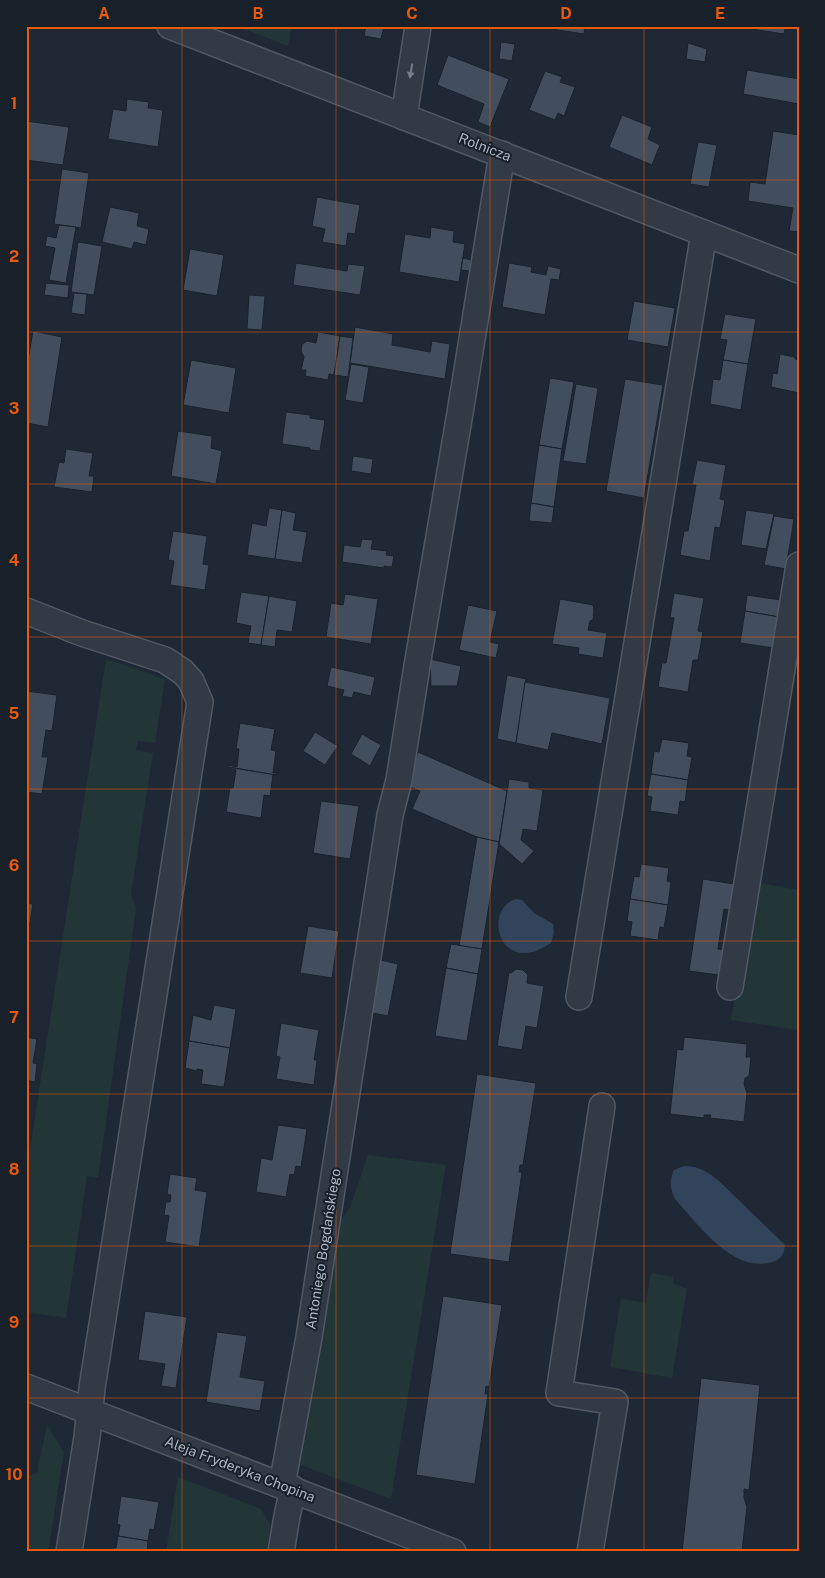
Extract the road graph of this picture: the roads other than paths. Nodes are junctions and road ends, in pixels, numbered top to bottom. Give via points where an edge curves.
1 (170, 26) edge
2 (418, 26) edge
3 (404, 117) junction
4 (502, 154) junction
5 (704, 233) junction
6 (799, 270) edge
7 (799, 565) edge
8 (26, 611) edge
9 (799, 659) edge
10 (766, 863) dead end
11 (730, 987) dead end
12 (579, 998) dead end
13 (602, 1106) dead end
14 (26, 1386) edge
15 (89, 1411) junction
16 (287, 1487) junction
17 (69, 1552) edge
18 (281, 1552) edge
19 (453, 1552) edge
20 (590, 1552) edge

1 - 3 street, Rolnicza
2 -> 3 street
3 - 4 street, Rolnicza
4 - 5 street, Rolnicza
4 - 16 street, Antoniego Bogdańskiego via 399,780 390,815
5 - 6 street, Rolnicza
5 - 12 street
7 - 11 street
8 - 15 street via 165,660 191,681 200,702
9 - 10 street
13 - 20 street via 559,1393 615,1402
14 - 15 street, Aleja Fryderyka Chopina
15 - 16 street, Aleja Fryderyka Chopina
15 - 17 street
16 - 18 street, Antoniego Bogdańskiego via 287,1516
16 - 19 street, Aleja Fryderyka Chopina

